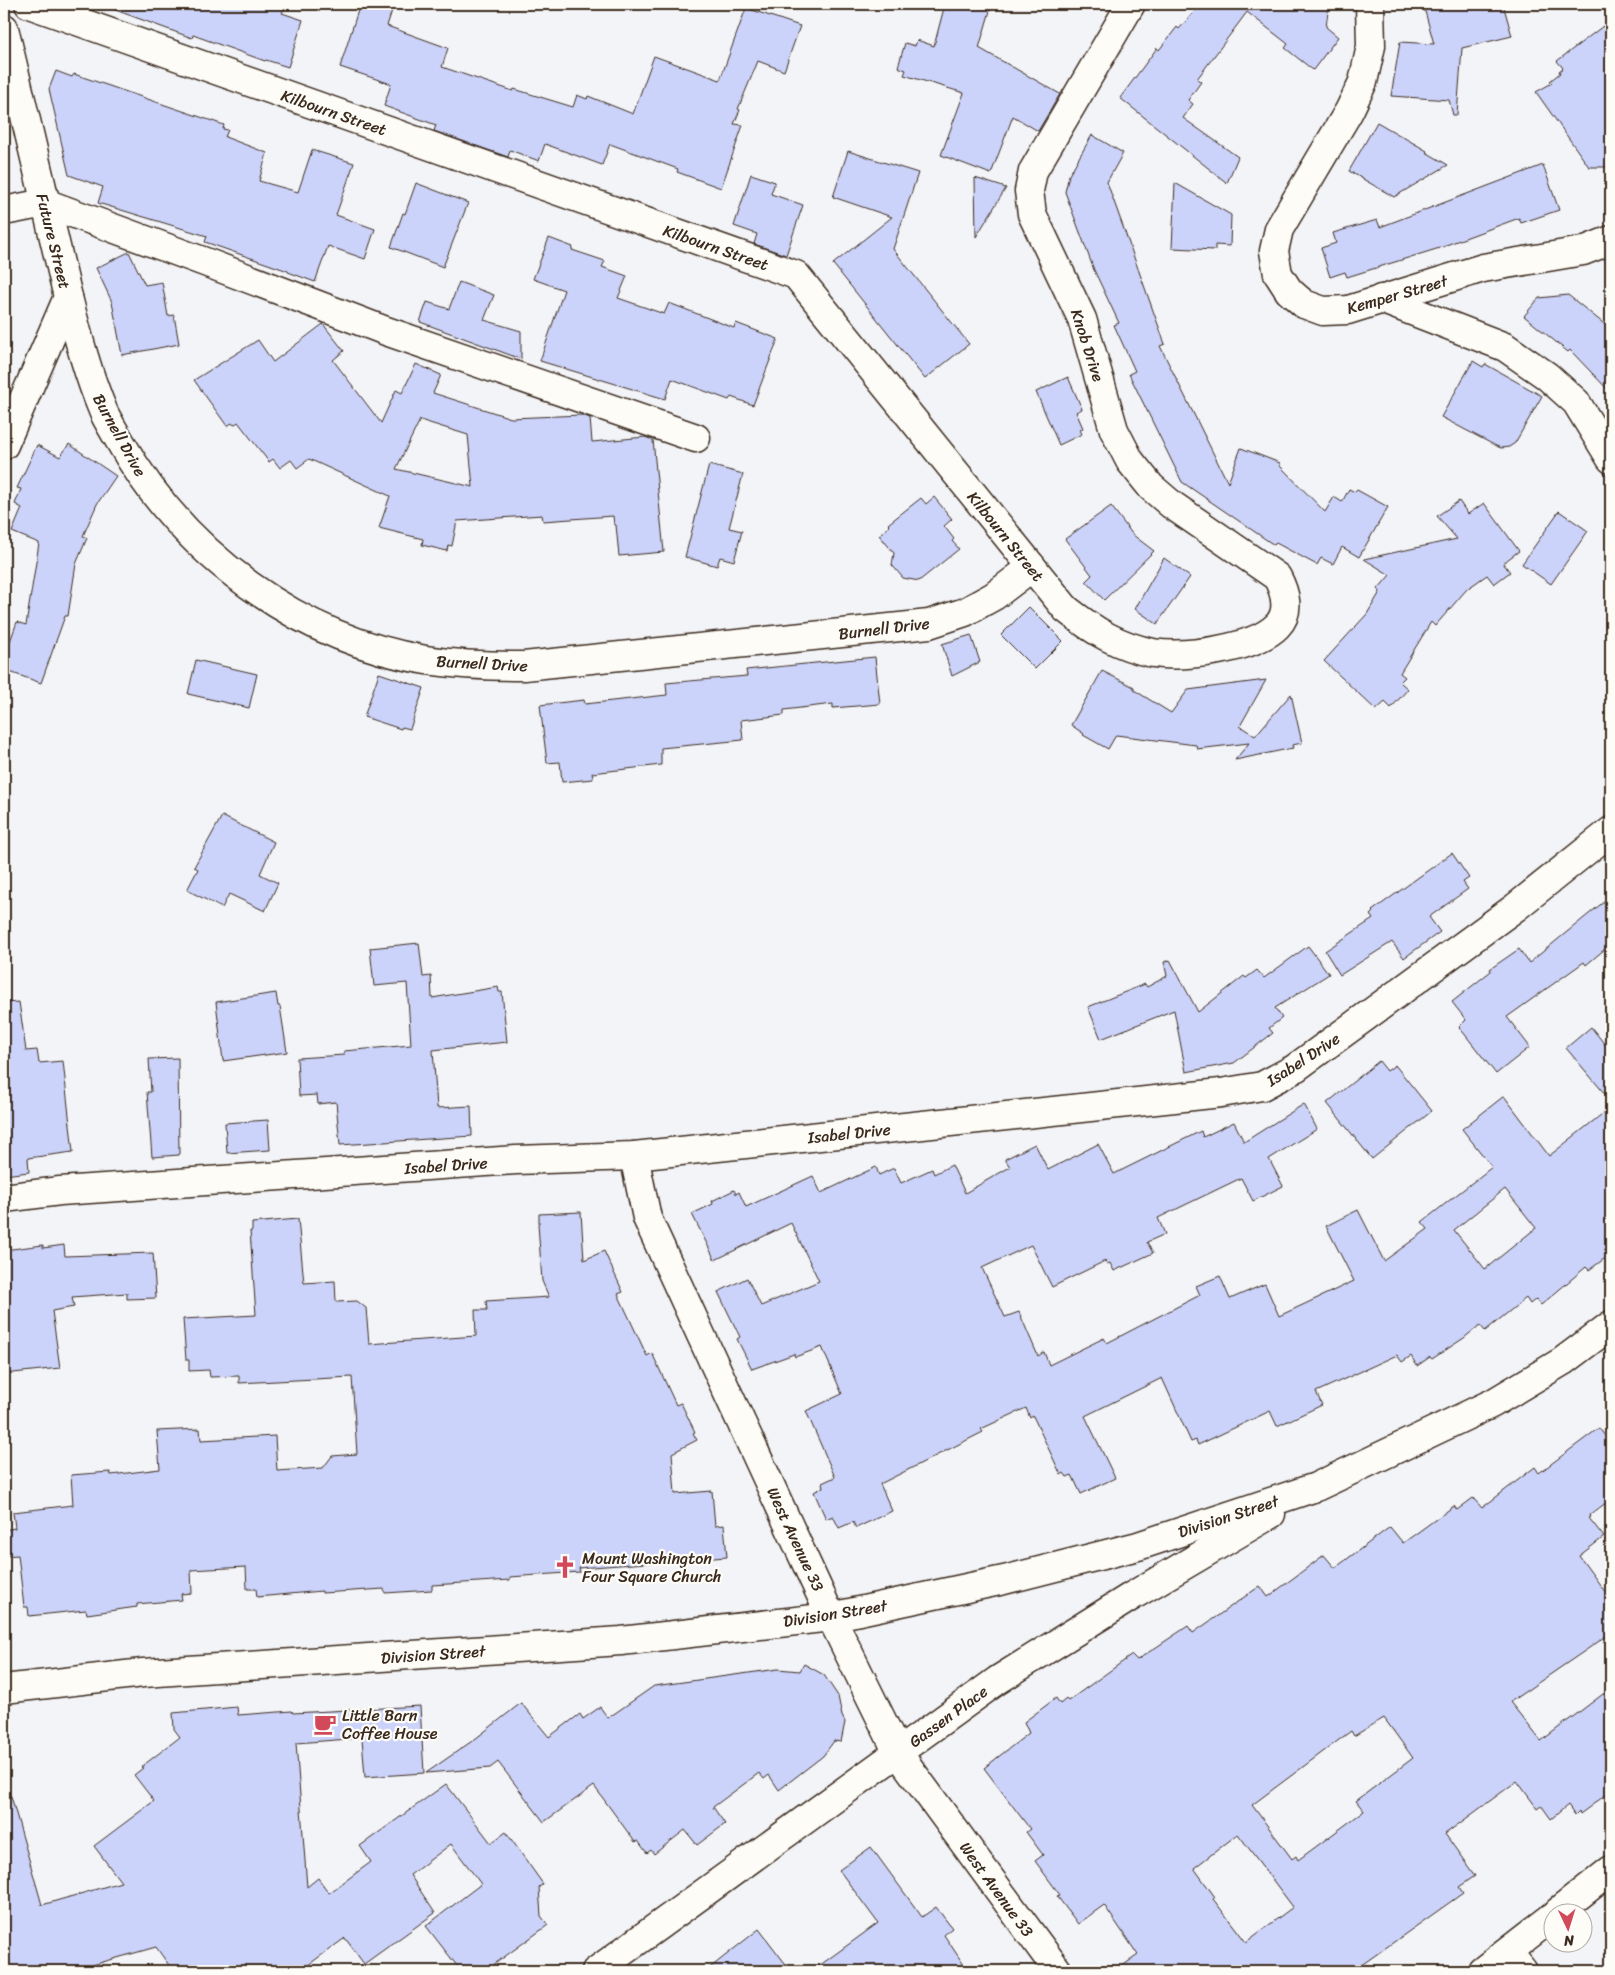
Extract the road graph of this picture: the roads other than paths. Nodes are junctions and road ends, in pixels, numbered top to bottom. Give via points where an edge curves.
1 (29, 4) edge
2 (1131, 4) edge
3 (1370, 4) edge
4 (4, 28) edge
5 (45, 203) junction
6 (4, 211) edge
7 (1611, 240) edge
8 (68, 298) junction
9 (1381, 299) junction
10 (696, 438) dead end
11 (4, 445) edge
12 (1611, 459) edge
13 (1032, 567) junction
14 (1265, 635) joint
15 (1611, 831) edge
16 (634, 1156) junction
17 (4, 1198) edge
18 (1611, 1325) edge
19 (1316, 1487) junction
20 (831, 1617) junction
21 (5, 1685) edge
22 (898, 1753) junction
23 (1611, 1870) edge
24 (1571, 1902) edge
25 (1542, 1930) edge
26 (1516, 1962) edge
27 (596, 1971) edge
28 (1058, 1971) edge
29 (1482, 1971) edge

1 - 13 street, Kilbourn Street via 796,275
2 - 14 street, Knob Drive via 1034,171 1029,192 1032,214 1082,319 1114,430 1130,461 1151,487 1172,505 1277,577 1285,592 1286,609 1278,625
3 - 9 street, Kemper Street via 1371,46 1362,82 1349,111 1279,229 1274,251 1278,274 1289,291 1304,304 1323,311 1348,310
4 - 5 street, Future Street
5 - 6 street
5 - 8 street, Future Street
5 - 10 street via 386,331
7 - 9 street, Kemper Street via 1583,251 1484,268
8 - 11 street, Future Street
8 - 13 street, Burnell Drive via 85,364 105,414 136,468 173,518 217,561 267,598 364,644 424,659 470,665 524,666 929,624 965,612 994,596
9 - 12 street via 1505,347 1548,376 1576,402
13 - 14 street, Kilbourn Street via 1066,609 1090,628 1122,645 1155,653 1188,654 1224,649
15 - 16 street, Isabel Drive via 1516,907 1294,1069 1262,1086
16 - 17 street, Isabel Drive via 516,1160 60,1191
16 - 20 street, West Avenue 33 via 647,1218
18 - 19 street, Division Street via 1563,1361 1493,1404
19 - 20 street, Division Street via 1138,1546 1004,1580
19 - 22 street, Gassen Place via 998,1680
20 - 21 street, Division Street via 621,1641
20 - 22 street, West Avenue 33
22 - 27 street, Gassen Place
22 - 28 street, West Avenue 33
23 - 24 street
25 - 26 street
26 - 29 street

